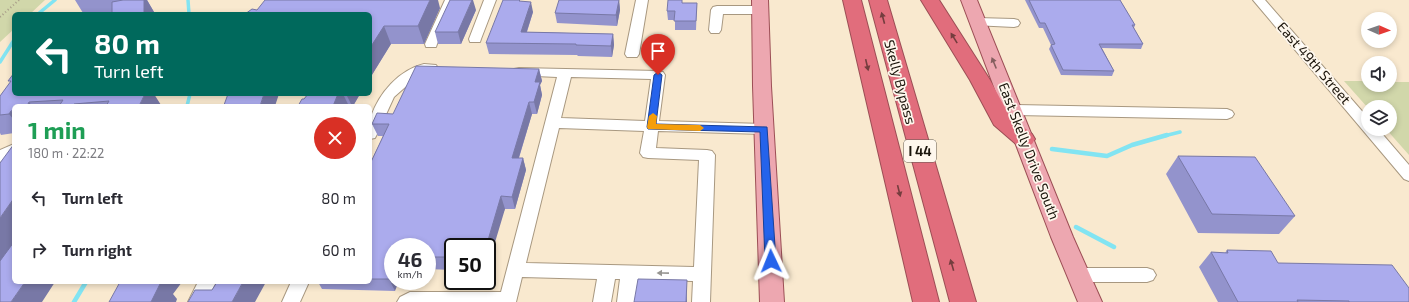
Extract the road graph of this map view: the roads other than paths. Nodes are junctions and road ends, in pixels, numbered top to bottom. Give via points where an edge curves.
1 (451, 0) edge
2 (490, 0) edge
3 (642, 0) edge
4 (852, 0) edge
5 (878, 0) edge
6 (930, 0) edge
7 (969, 0) edge
8 (1259, 0) edge
9 (760, 5) edge
10 (978, 22) junction
11 (1014, 23) dead end
12 (715, 30) dead end
13 (474, 39) dead end
14 (431, 44) dead end
15 (632, 54) dead end
16 (447, 69) edge
17 (502, 71) edge
18 (565, 73) junction
19 (1012, 110) junction
20 (1227, 114) dead end
21 (1361, 119) edge
22 (553, 124) junction
23 (652, 127) junction
24 (764, 129) junction
25 (372, 130) edge
26 (1376, 136) edge
27 (1024, 138) junction
28 (12, 149) edge
29 (0, 157) edge
30 (1409, 175) edge
31 (515, 270) junction
32 (607, 272) junction
33 (630, 273) junction
34 (702, 274) junction
35 (1078, 275) junction
36 (1147, 275) dead end
37 (206, 284) edge
38 (299, 284) edge
39 (507, 301) edge
40 (197, 302) edge
41 (291, 302) edge
42 (406, 302) edge
43 (602, 302) edge
44 (626, 302) edge
45 (701, 302) edge
46 (772, 302) edge
47 (926, 302) edge
48 (963, 302) edge
49 (1090, 302) edge

1 - 14 street
2 - 13 street
3 - 15 street
4 -> 47 highway, Skelly Bypass / I 44
48 -> 5 highway, Skelly Bypass / I 44
27 -> 6 highway via 1001,120 980,80
7 - 10 main road, East Skelly Drive South
8 - 21 street, East 49th Street
9 - 12 street via 717,10
9 - 24 main road
10 - 11 street
19 -> 10 main road, East Skelly Drive South
16 - 25 street via 424,68 415,71 388,95
17 - 18 street
18 - 22 street
18 - 23 street via 658,75
19 - 20 street
19 - 27 main road, East Skelly Drive South
22 - 23 street
22 - 31 street
23 - 24 street
23 - 34 street via 648,153 707,155
24 - 46 main road
26 - 30 street
27 - 35 main road, East Skelly Drive South
28 - 29 street
31 - 32 street
31 - 39 street
32 - 33 street
32 - 43 street
34 -> 33 street
33 - 44 street
34 - 45 street
35 - 36 street
35 - 49 main road, East Skelly Drive South
37 - 40 street
38 - 41 street
39 - 42 street

